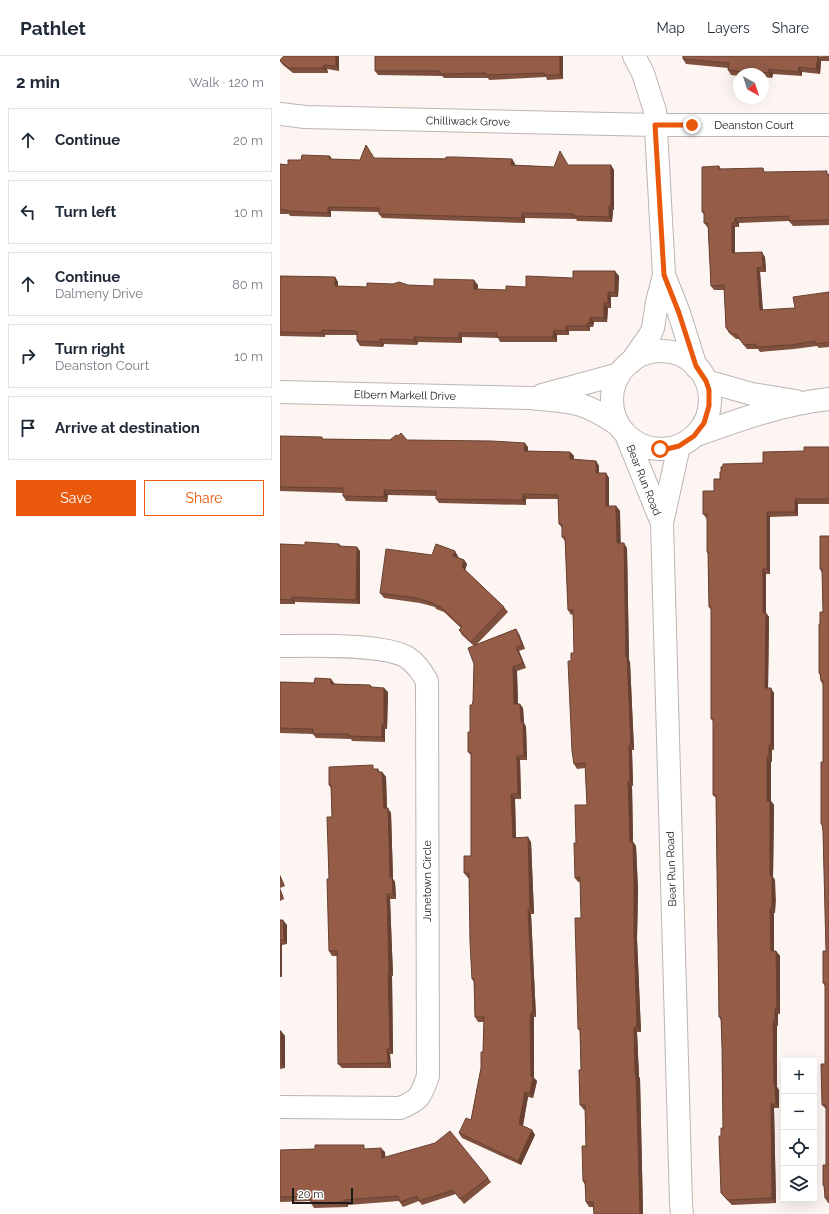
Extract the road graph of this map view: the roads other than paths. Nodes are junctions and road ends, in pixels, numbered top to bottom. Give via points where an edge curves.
1 (634, 56) edge
2 (280, 114) edge
3 (655, 125) junction
4 (829, 125) edge
5 (664, 275) junction
6 (625, 368) junction
7 (701, 374) junction
8 (280, 392) edge
9 (531, 398) junction
10 (829, 399) edge
11 (803, 402) junction
12 (622, 430) junction
13 (687, 441) junction
14 (662, 523) junction
15 (280, 646) edge
16 (280, 1108) edge
17 (682, 1214) edge

1 - 3 street via 644,73 655,111
2 - 3 street, Chilliwack Grove
3 - 4 street, Deanston Court
3 - 5 street
5 - 6 street via 650,336
5 - 7 street
6 - 7 street via 649,353 666,352 683,356
6 - 9 street, Elbern Markell Drive
6 - 12 street via 612,390 612,407
7 - 11 street via 752,394
7 - 13 street via 709,390 709,406 704,423
8 - 9 street, Elbern Markell Drive
9 - 12 street, Elbern Markell Drive via 582,405 600,413
10 - 11 street
11 - 13 street via 740,419
12 - 13 street via 642,446 663,450
12 - 14 street, Bear Run Road
13 - 14 street, Bear Run Road
14 - 17 street, Bear Run Road
15 - 16 street, Junetown Circle via 365,647 392,651 407,657 420,669 427,681 428,1076 422,1092 414,1102 400,1108

